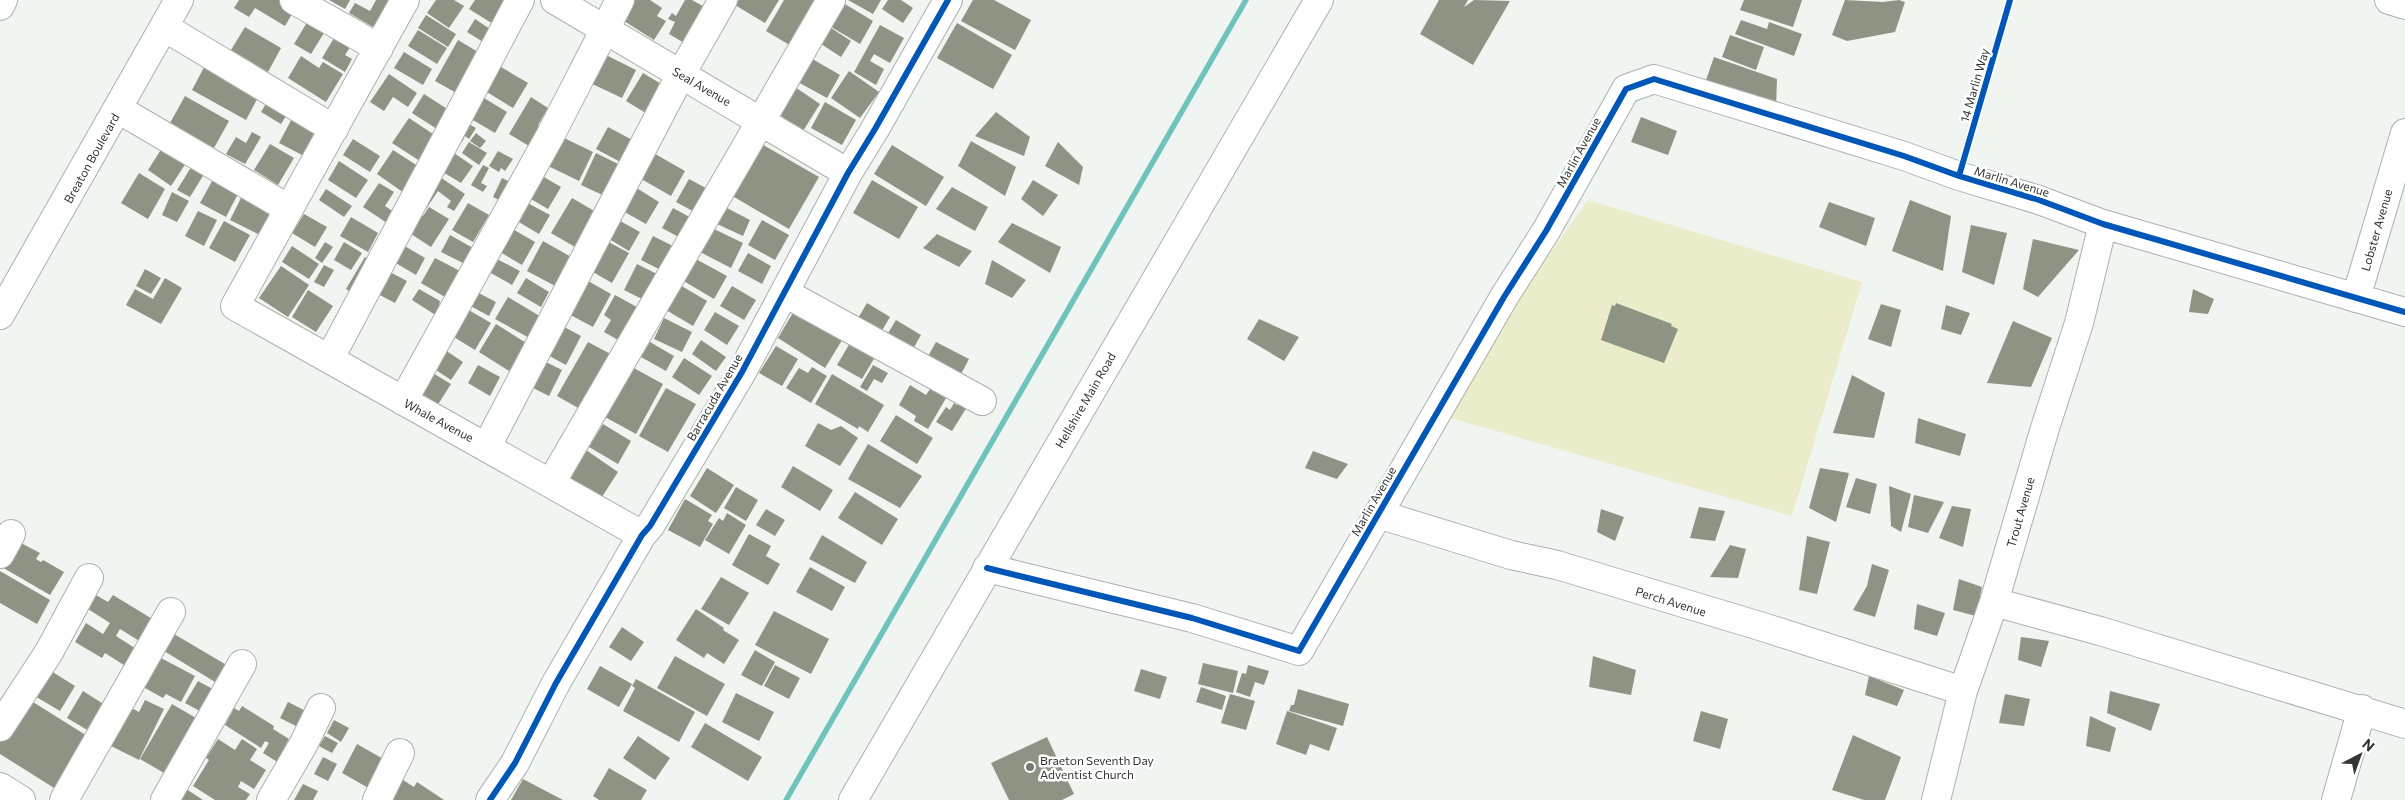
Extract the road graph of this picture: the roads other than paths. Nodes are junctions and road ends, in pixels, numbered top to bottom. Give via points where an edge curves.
1 (3, 0) edge
2 (179, 0) edge
3 (294, 0) edge
4 (406, 0) edge
5 (520, 0) edge
6 (555, 0) edge
7 (620, 0) edge
8 (723, 0) edge
9 (831, 0) edge
10 (948, 0) edge
11 (1319, 0) edge
12 (2389, 0) edge
13 (2405, 5) edge
14 (0, 6) edge
15 (164, 27) junction
16 (604, 30) junction
17 (379, 48) junction
18 (680, 74) junction
19 (118, 109) junction
20 (762, 121) junction
21 (334, 128) junction
22 (2405, 134) edge
23 (848, 173) junction
24 (289, 209) junction
25 (2103, 224) junction
26 (785, 293) junction
27 (2356, 298) junction
28 (2405, 312) edge
29 (0, 315) edge
30 (330, 358) junction
31 (403, 401) junction
32 (982, 401) dead end
33 (487, 446) junction
34 (551, 482) junction
35 (1378, 514) junction
36 (642, 535) junction
37 (987, 568) junction
38 (89, 578) dead end
39 (1994, 602) junction
40 (170, 612) dead end
41 (242, 664) dead end
42 (1963, 691) junction
43 (321, 708) dead end
44 (2362, 709) junction
45 (2405, 724) edge
46 (0, 727) edge
47 (400, 753) dead end
48 (0, 787) edge
49 (21, 800) edge
50 (64, 800) edge
51 (165, 800) edge
52 (271, 800) edge
53 (376, 800) edge
54 (490, 800) edge
55 (853, 800) edge
56 (1936, 800) edge
57 (2336, 800) edge

1 - 14 street
2 - 15 street, Breaton Boulevard
3 - 17 street
4 - 17 street
5 - 30 street
6 - 16 street, Seal Avenue
7 - 16 street
8 - 18 street
9 - 20 street
10 - 23 street, Barracuda Avenue
11 - 37 street, Hellshire Main Road
12 - 13 street
15 - 19 street, Breaton Boulevard
15 - 21 street
16 - 18 street, Seal Avenue
16 - 31 street via 550,136
17 - 21 street
18 - 20 street, Seal Avenue
18 - 33 street
19 - 24 street
19 - 29 street, Breaton Boulevard
20 - 23 street, Seal Avenue
20 - 34 street
21 - 24 street
22 - 27 street, Lobster Avenue
23 - 26 street, Barracuda Avenue
24 - 30 street, Whale Avenue via 235,306
25 - 27 street, Marlin Avenue
25 - 35 street, Marlin Avenue via 2039,200 1691,89 1654,79 1626,89
25 - 39 street, Trout Avenue via 2079,323
26 - 32 street
26 - 36 street, Barracuda Avenue via 696,451
27 - 28 street, Marlin Avenue
30 - 31 street, Whale Avenue
31 - 33 street, Whale Avenue
33 - 34 street, Whale Avenue
34 - 36 street, Whale Avenue
35 - 37 street, Marlin Avenue via 1299,651 1192,618
35 - 42 street, Perch Avenue via 1511,555 1557,565
36 - 54 street, Barracuda Avenue via 556,683 515,763
37 - 55 street, Hellshire Main Road
38 - 46 street via 49,652
39 - 42 street, Trout Avenue
39 - 44 street via 2100,630
40 - 50 street
41 - 51 street
42 - 56 street, Trout Avenue
43 - 52 street
44 - 45 street
44 - 57 street
47 - 53 street
48 - 49 street

